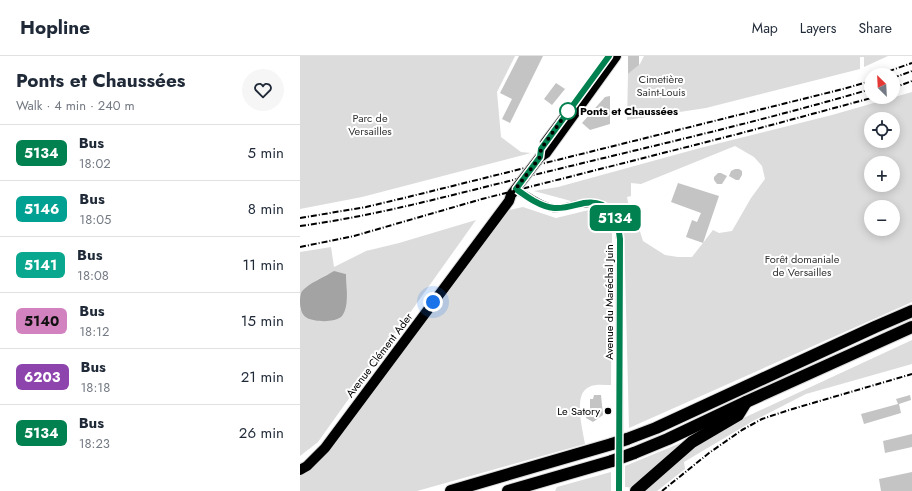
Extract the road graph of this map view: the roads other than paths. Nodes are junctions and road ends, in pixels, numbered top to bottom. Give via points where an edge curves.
1 (609, 56) edge
2 (616, 56) edge
3 (540, 157) junction
4 (516, 194) junction
5 (912, 311) edge
6 (912, 327) edge
7 (746, 402) junction
8 (300, 462) edge
9 (300, 470) edge
10 (451, 491) edge
11 (508, 491) edge
12 (619, 491) edge
13 (636, 491) edge

1 - 3 main road via 541,149
2 - 3 main road via 546,153
3 - 4 main road, bridge
4 - 8 main road, Avenue Clément Ader via 502,203 320,446
4 - 9 main road, Avenue Clément Ader via 325,448
4 - 12 street, Avenue du Maréchal Juin via 553,208 586,203 598,204 607,208 617,222 620,239
5 - 10 highway, bridge via 656,428 612,444
6 - 7 highway
7 - 11 highway, bridge via 634,453
7 - 13 highway via 738,415 692,442

